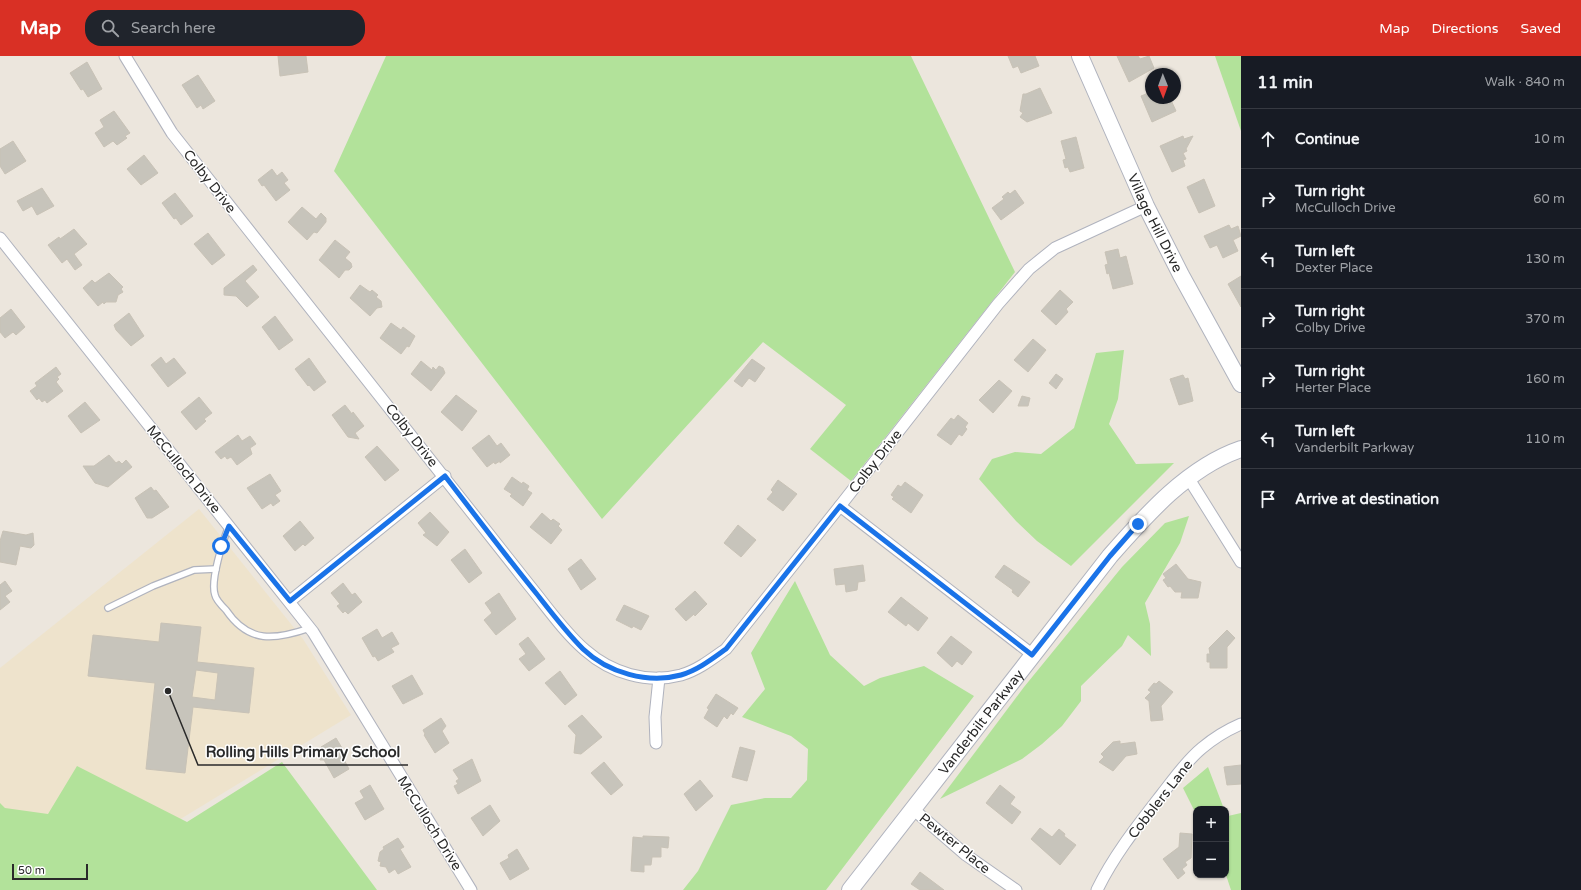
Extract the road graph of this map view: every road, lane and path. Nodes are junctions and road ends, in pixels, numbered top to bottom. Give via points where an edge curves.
1 (125, 56) edge
2 (1080, 56) edge
3 (1146, 206) junction
4 (0, 238) edge
5 (1241, 384) edge
6 (1241, 449) edge
7 (445, 476) junction
8 (1189, 479) junction
9 (840, 506) junction
10 (229, 526) junction
11 (1241, 562) edge
12 (216, 569) junction
13 (290, 601) junction
14 (108, 608) dead end
15 (310, 628) junction
16 (1032, 655) junction
17 (659, 678) junction
18 (1241, 724) edge
19 (656, 743) dead end
20 (913, 809) junction
21 (471, 890) edge
22 (850, 890) edge
23 (1016, 890) edge
24 (1096, 890) edge

1 - 7 street, Colby Drive via 172,133
2 - 3 main road, Village Hill Drive
3 - 5 main road, Village Hill Drive
3 - 9 street, Colby Drive via 1055,248 1029,269 993,310
4 - 10 street, McCulloch Drive
6 - 8 main road, Vanderbilt Parkway via 1225,455
7 - 13 street
7 - 17 street, Colby Drive via 584,650 617,671 633,676
8 - 11 street
8 - 16 main road, Vanderbilt Parkway via 1148,514 1110,556
9 - 16 street
9 - 17 street, Colby Drive via 726,649 704,665 681,675
10 - 12 lane
10 - 13 street, McCulloch Drive
12 - 14 lane via 194,570 152,586
12 - 15 lane via 215,595 235,624 261,637 284,636
13 - 15 street, McCulloch Drive
15 - 21 street, McCulloch Drive
16 - 20 main road, Vanderbilt Parkway
17 - 19 street
18 - 24 street, Cobblers Lane via 1227,730 1201,748 1182,769 1123,846
20 - 22 main road, Vanderbilt Parkway
20 - 23 street, Pewter Place via 966,856

